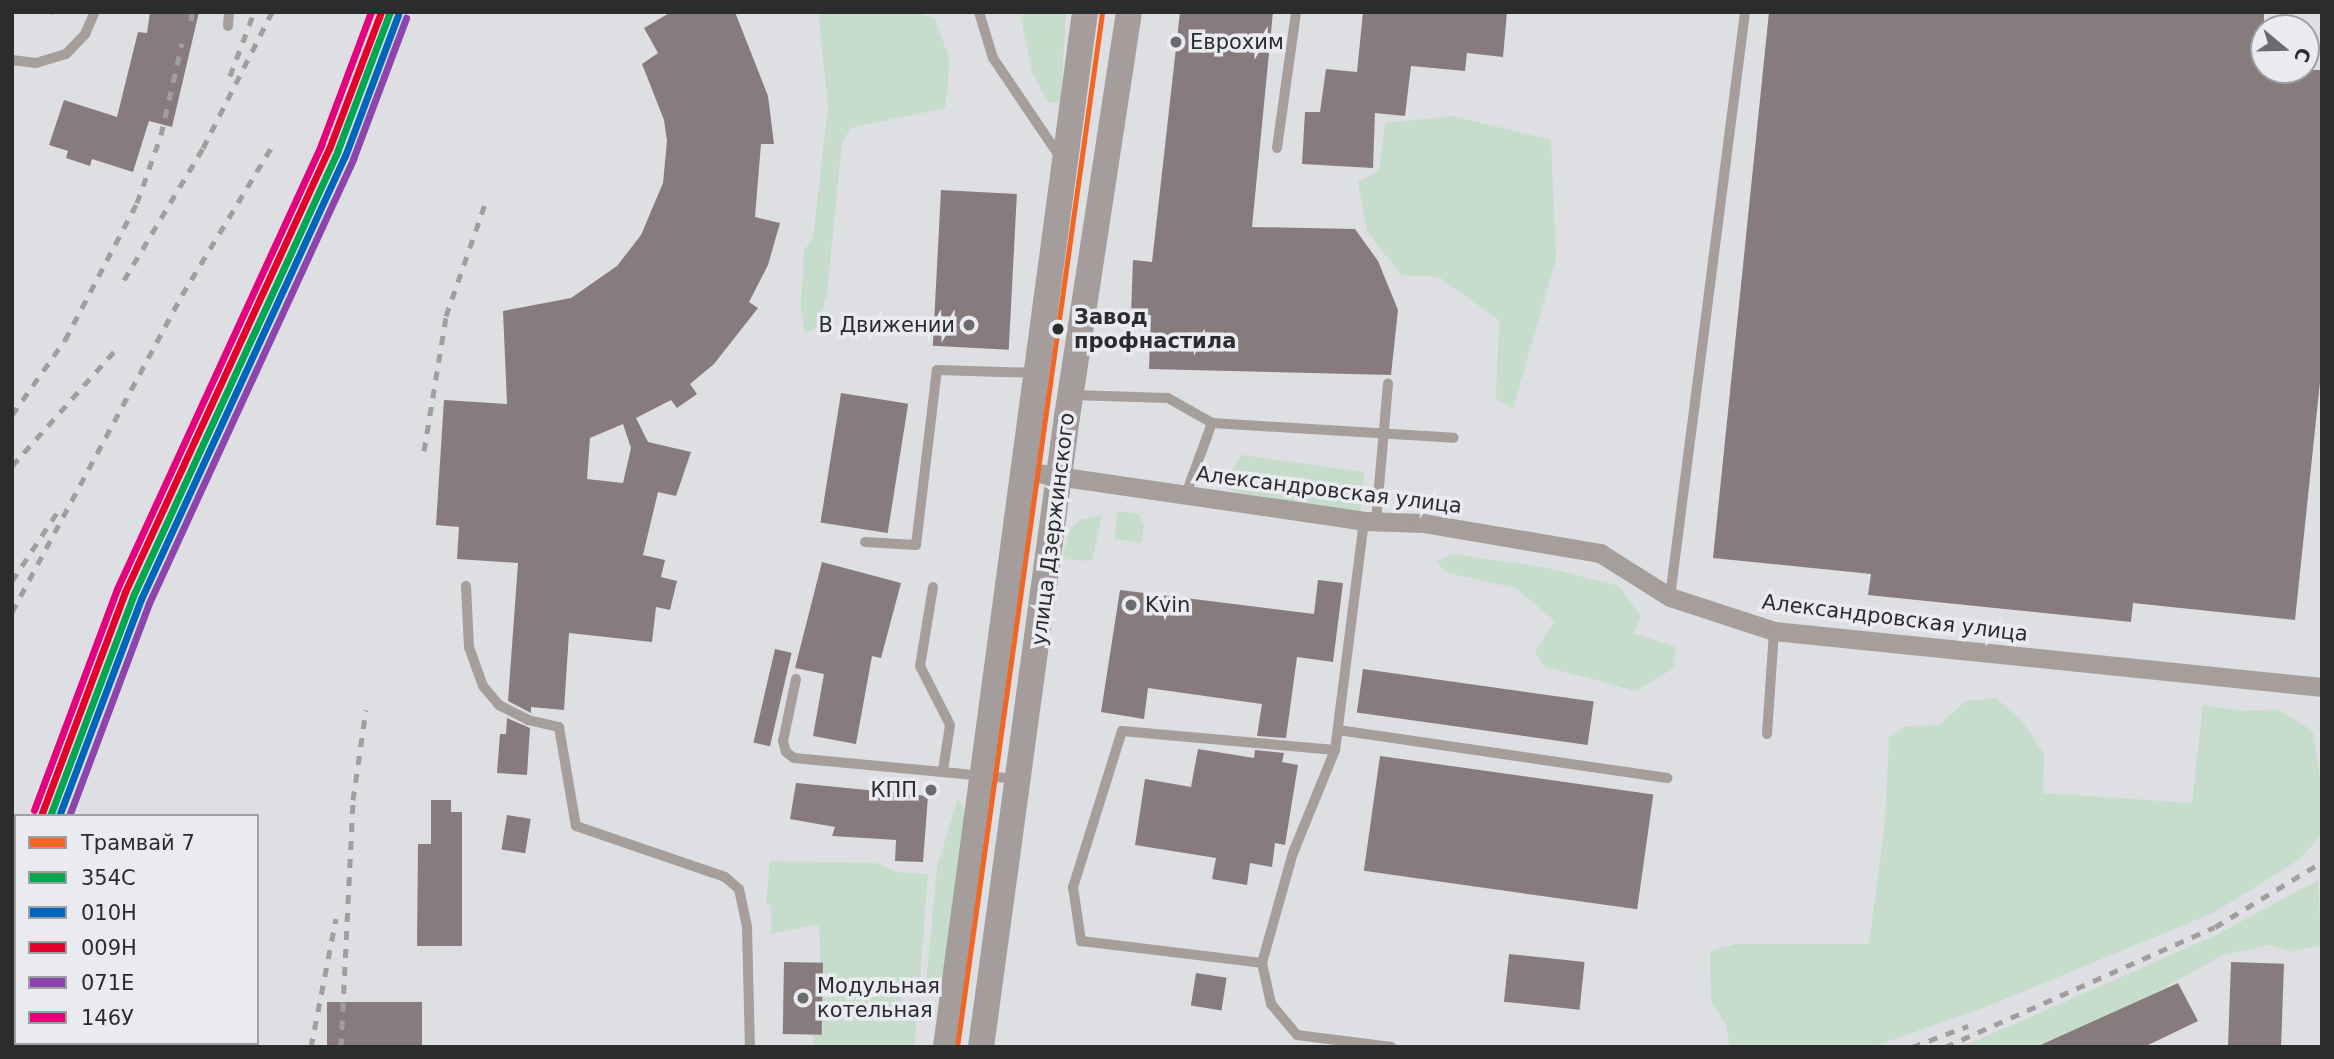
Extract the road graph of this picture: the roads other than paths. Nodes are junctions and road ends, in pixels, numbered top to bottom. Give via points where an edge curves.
1 (95, 12) edge
2 (229, 12) edge
3 (979, 12) edge
4 (1086, 12) edge
5 (1129, 12) edge
6 (1296, 12) edge
7 (1745, 12) edge
8 (228, 26) dead end
9 (12, 60) edge
10 (1277, 148) dead end
11 (1068, 166) junction
12 (1037, 373) junction
13 (1388, 384) dead end
14 (1071, 395) junction
15 (1212, 423) junction
16 (1384, 430) junction
17 (1454, 438) dead end
18 (1023, 471) junction
19 (1060, 475) junction
20 (1186, 494) junction
21 (1370, 521) junction
22 (864, 542) dead end
23 (466, 586) dead end
24 (933, 587) dead end
25 (1670, 597) junction
26 (1774, 631) junction
27 (796, 679) dead end
28 (2322, 687) edge
29 (1338, 730) junction
30 (1767, 734) dead end
31 (1335, 750) junction
32 (943, 771) junction
33 (981, 775) junction
34 (1668, 778) dead end
35 (1021, 779) junction
36 (1262, 963) junction
37 (750, 1047) edge
38 (946, 1047) edge
39 (981, 1047) edge
40 (1391, 1047) edge

1 - 9 lane via 85,34 66,54 36,62
2 - 8 lane
3 - 11 lane via 993,58
4 - 11 main road, улица Дзержинского
5 - 14 main road, улица Дзержинского
6 - 10 lane
7 - 25 lane
11 - 12 main road, улица Дзержинского
12 - 18 main road, улица Дзержинского
12 - 22 lane via 937,370 916,545
13 - 16 lane
14 - 15 lane via 1168,398
14 - 19 main road, улица Дзержинского
15 - 16 lane
15 - 20 lane
16 - 17 lane
16 - 21 lane
18 - 19 street, Александровская улица
18 - 33 main road, улица Дзержинского
19 - 20 street, Александровская улица
19 - 35 main road, улица Дзержинского
20 - 21 street, Александровская улица
21 - 25 street, Александровская улица via 1423,523 1600,552
21 - 29 lane
23 - 37 lane via 469,647 483,686 499,705 528,720 559,727 576,826 725,877 739,889 747,927
24 - 32 lane via 920,666 950,724
25 - 26 street, Александровская улица
26 - 28 street, Александровская улица
26 - 30 lane
27 - 32 lane via 783,741 789,755
29 - 31 lane
29 - 34 lane
31 - 36 lane via 1293,853
31 - 36 lane via 1122,731 1073,887 1081,941
32 - 33 lane
33 - 35 lane
33 - 38 main road, улица Дзержинского
35 - 39 main road, улица Дзержинского
36 - 40 lane via 1271,1004 1297,1035

